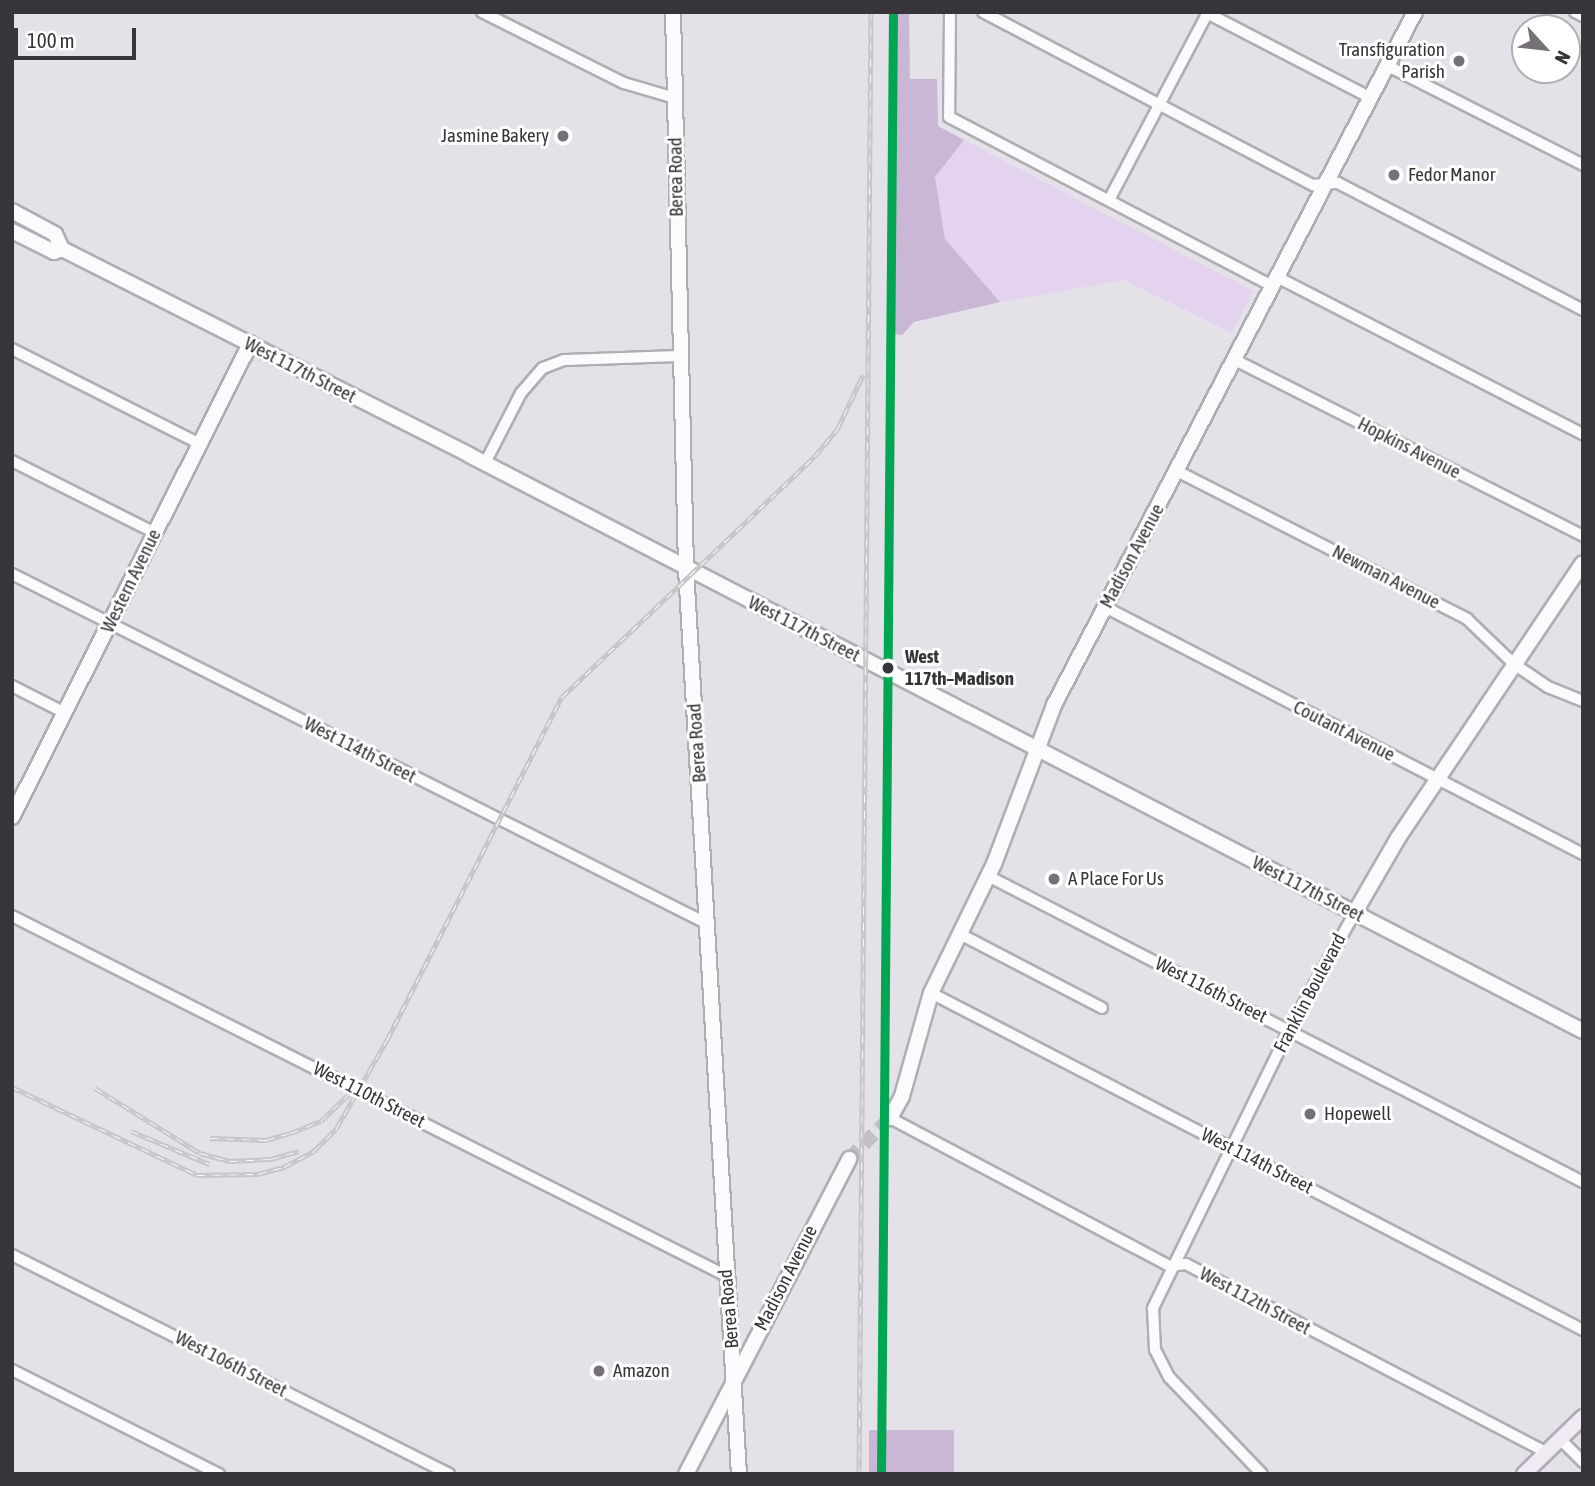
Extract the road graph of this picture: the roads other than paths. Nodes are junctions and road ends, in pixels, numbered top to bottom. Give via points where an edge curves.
1 (482, 12) edge
2 (673, 12) edge
3 (950, 12) edge
4 (983, 12) edge
5 (1415, 12) edge
6 (1575, 12) edge
7 (1206, 13) edge
8 (1583, 16) edge
9 (1388, 66) junction
10 (675, 98) junction
11 (1371, 98) junction
12 (1159, 104) junction
13 (1583, 165) edge
14 (1327, 184) junction
15 (1110, 200) junction
16 (12, 211) edge
17 (12, 231) edge
18 (62, 249) junction
19 (1275, 281) junction
20 (1583, 310) edge
21 (250, 344) junction
22 (12, 349) edge
23 (679, 356) junction
24 (1235, 360) junction
25 (1583, 434) edge
26 (200, 444) junction
27 (12, 461) edge
28 (485, 463) junction
29 (1177, 471) junction
30 (155, 533) junction
31 (1583, 536) edge
32 (1583, 563) edge
33 (686, 569) junction
34 (12, 575) edge
35 (1105, 607) junction
36 (110, 625) junction
37 (1514, 664) junction
38 (12, 686) edge
39 (1583, 701) edge
40 (65, 713) junction
41 (1038, 749) junction
42 (1437, 779) junction
43 (16, 799) edge
44 (12, 817) edge
45 (1583, 854) edge
46 (988, 876) junction
47 (1354, 914) junction
48 (12, 916) edge
49 (708, 924) junction
50 (960, 934) junction
51 (931, 993) junction
52 (1102, 1008) dead end
53 (1289, 1030) junction
54 (1583, 1031) edge
55 (890, 1118) joint
56 (1231, 1147) junction
57 (849, 1159) tunnel mouth
58 (1583, 1182) edge
59 (12, 1255) edge
60 (1170, 1266) junction
61 (725, 1275) junction
62 (1583, 1330) edge
63 (12, 1370) edge
64 (735, 1377) junction
65 (1583, 1417) edge
66 (1560, 1439) junction
67 (1545, 1452) junction
68 (1583, 1462) edge
69 (219, 1474) edge
70 (449, 1474) edge
71 (686, 1474) edge
72 (739, 1474) edge
73 (1262, 1474) edge
74 (1524, 1474) edge

1 - 10 street via 624,83
2 - 10 main road, Berea Road
3 - 15 street via 949,117
4 - 12 street
5 - 9 main road, Madison Avenue
6 - 8 street
7 - 11 street
7 - 12 street
9 - 11 main road, Madison Avenue
9 - 13 street
10 - 23 main road, Berea Road
11 - 14 main road, Madison Avenue
12 - 14 street via 1314,185
12 - 15 street
14 - 19 main road, Madison Avenue
14 - 20 street via 1338,183
15 - 19 street
16 - 18 main road, West 117th Street via 55,234
17 - 18 main road, West 117th Street via 54,252
18 - 21 main road, West 117th Street
19 - 24 main road, Madison Avenue
19 - 25 street
21 - 26 main road, Western Avenue
21 - 28 main road, West 117th Street
22 - 26 street
23 - 28 street via 564,360 543,368 521,393
23 - 33 main road, Berea Road
24 - 29 main road, Madison Avenue
24 - 31 street, Hopkins Avenue
26 - 30 main road, Western Avenue
27 - 30 street
28 - 33 main road, West 117th Street
29 - 35 main road, Madison Avenue
29 - 37 street, Newman Avenue via 1467,619
30 - 36 main road, Western Avenue
32 - 37 main road, Franklin Boulevard
33 - 41 main road, West 117th Street
33 - 49 main road, Berea Road
34 - 36 street, West 114th Street
35 - 41 main road, Madison Avenue via 1054,705
35 - 42 street, Coutant Avenue
36 - 40 main road, Western Avenue
36 - 49 street, West 114th Street
37 - 39 street, Newman Avenue via 1548,687
37 - 42 main road, Franklin Boulevard
38 - 40 street
40 - 43 main road, Western Avenue
41 - 46 main road, Madison Avenue
41 - 47 main road, West 117th Street
42 - 45 street, Coutant Avenue
42 - 47 main road, Franklin Boulevard
43 - 44 main road, Western Avenue
46 - 50 main road, Madison Avenue
46 - 53 street, West 116th Street
47 - 53 street, Franklin Boulevard
47 - 54 main road, West 117th Street
48 - 61 street, West 110th Street
49 - 61 main road, Berea Road
50 - 51 main road, Madison Avenue
50 - 52 street
51 - 55 main road, Madison Avenue via 902,1096
51 - 56 street, West 114th Street
53 - 56 street, Franklin Boulevard
53 - 58 street, West 116th Street
55 - 60 street, West 112th Street
56 - 60 street, Franklin Boulevard
56 - 62 street, West 114th Street
57 - 64 main road, Madison Avenue
59 - 70 street, West 106th Street
60 - 67 street, West 112th Street via 1186,1264
60 - 73 street, Franklin Boulevard via 1151,1320 1155,1350 1169,1377
61 - 64 main road, Berea Road
63 - 69 street
64 - 71 main road, Madison Avenue
64 - 72 main road, Berea Road
65 - 66 main road
66 - 67 main road
66 - 68 street
67 - 74 main road

